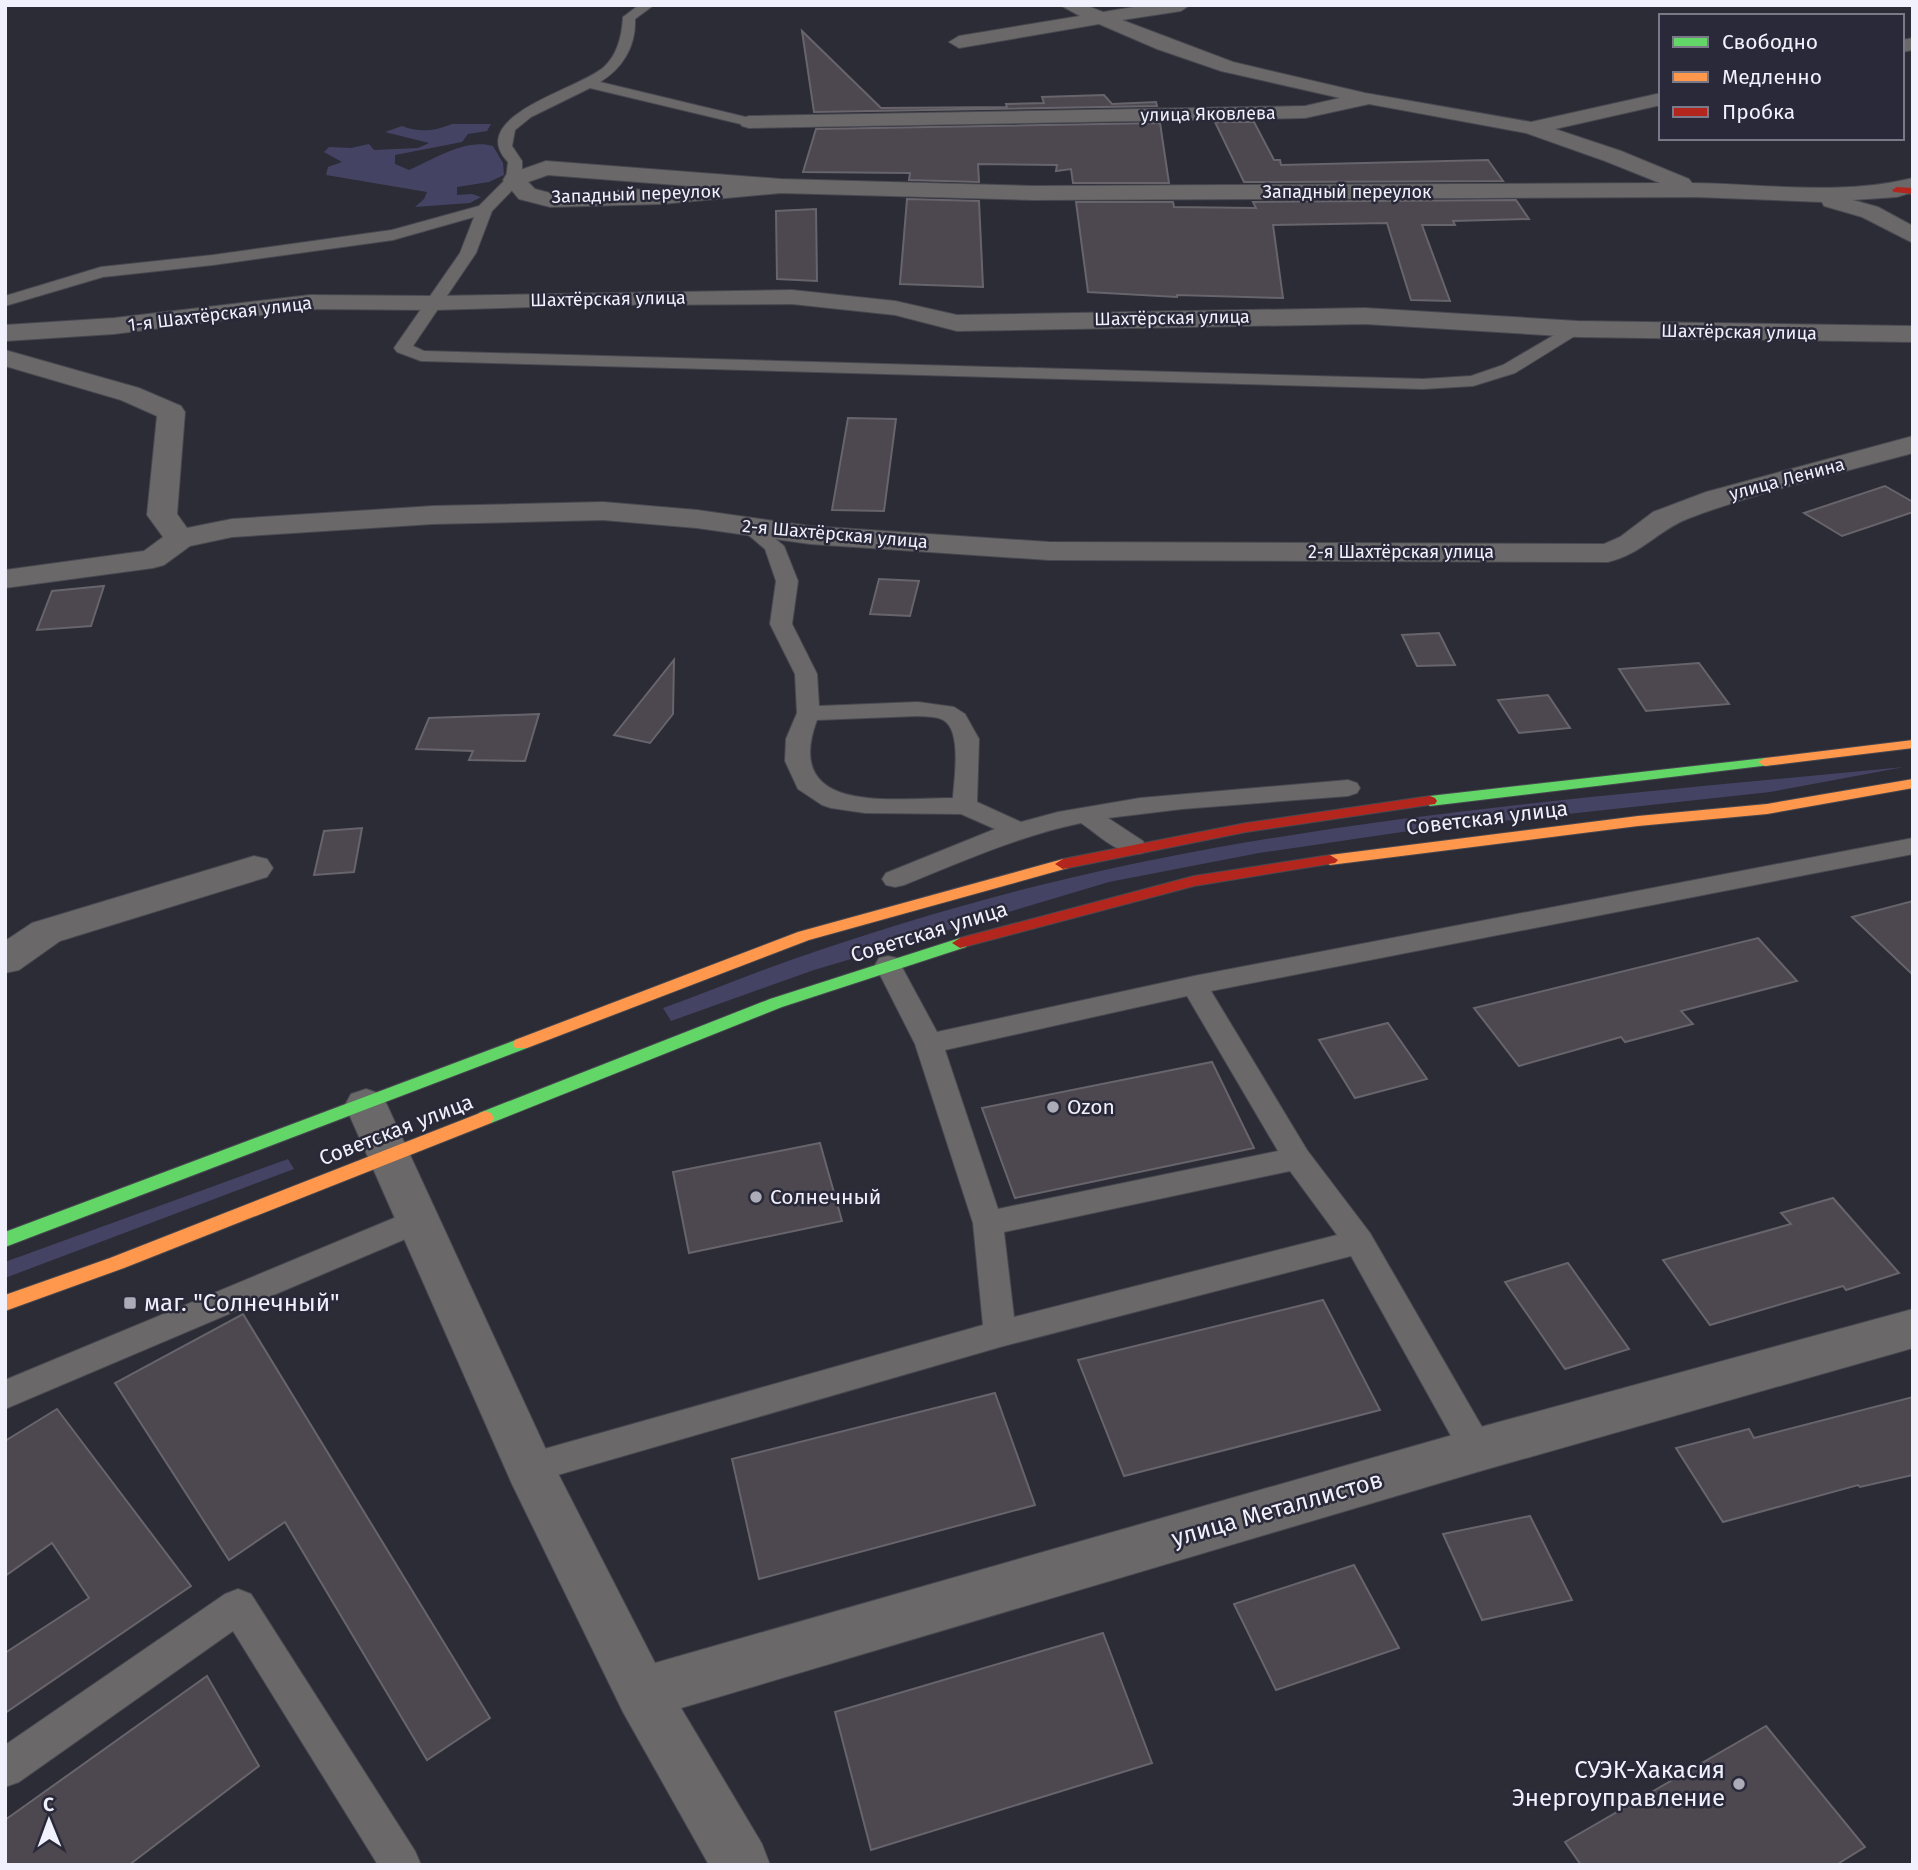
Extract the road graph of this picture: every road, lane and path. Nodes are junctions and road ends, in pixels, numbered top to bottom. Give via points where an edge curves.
1 (648, 5) edge
2 (1069, 5) edge
3 (1181, 5) edge
4 (1101, 19) junction
5 (959, 42) dead end
6 (590, 84) junction
7 (1369, 98) junction
8 (1659, 99) edge
9 (749, 122) joint
10 (1531, 128) junction
11 (514, 171) junction
12 (781, 186) junction
13 (1907, 189) edge
14 (1696, 190) junction
15 (1814, 196) junction
16 (485, 209) junction
17 (1913, 236) edge
18 (5, 301) edge
19 (434, 303) junction
20 (1577, 329) junction
21 (5, 333) edge
22 (1913, 334) edge
23 (5, 358) edge
24 (1913, 444) edge
25 (1663, 517) joint
26 (749, 527) junction
27 (180, 539) junction
28 (5, 579) edge
29 (808, 713) junction
30 (1913, 744) edge
31 (1913, 783) edge
32 (1348, 788) dead end
33 (965, 806) junction
34 (1086, 815) junction
35 (1018, 830) junction
36 (1913, 846) edge
37 (1134, 847) junction
38 (254, 868) dead end
39 (895, 879) dead end
40 (5, 960) edge
41 (888, 965) junction
42 (1194, 985) junction
43 (614, 1007) junction
44 (626, 1026) dead end
45 (929, 1044) junction
46 (366, 1105) junction
47 (389, 1156) junction
48 (1297, 1158) junction
49 (418, 1220) junction
50 (988, 1223) junction
51 (5, 1240) edge
52 (1359, 1242) junction
53 (5, 1303) edge
54 (1913, 1328) edge
55 (1000, 1334) junction
56 (5, 1395) edge
57 (1478, 1450) junction
58 (530, 1468) junction
59 (642, 1693) junction
60 (5, 1768) edge
61 (401, 1865) edge
62 (741, 1865) edge

1 - 6 lane via 629,17 628,40 617,61
2 - 4 street
3 - 4 street
4 - 5 street
4 - 7 street via 1228,67
6 - 9 lane
6 - 11 lane via 509,127 503,141
7 - 9 street, улица Яковлева via 1305,112
7 - 10 street, улица Яковлева
8 - 10 street, улица Яковлева
10 - 14 street
11 - 12 street, Западный переулок via 546,168
11 - 12 street, Западный переулок via 527,194 550,200 662,197
11 - 16 lane
12 - 14 street, Западный переулок via 1033,193
13 - 15 street, Западный переулок
14 - 15 street, Западный переулок
15 - 17 street via 1870,212
16 - 18 lane via 393,235 101,272
16 - 19 lane via 468,253
19 - 20 street, Шахтёрская улица via 792,297 895,308 957,323 1365,316
19 - 20 lane via 403,348 421,356 564,362 1423,384 1473,381 1509,369
19 - 21 street, 1-я Шахтёрская улица via 310,302 114,326
20 - 22 street, Шахтёрская улица
23 - 27 street via 130,394 172,412 162,516
24 - 25 street, улица Ленина
25 - 26 street, 2-я Шахтёрская улица via 1632,543 1608,553 1049,551
26 - 27 street, 2-я Шахтёрская улица via 590,511 232,528
26 - 29 lane via 774,546 787,581 781,624 806,674
27 - 28 street, 2-я Шахтёрская улица via 153,559
29 - 33 lane via 798,739 797,761 806,784 831,800
29 - 33 lane via 946,712 957,719 967,739
30 - 37 main road, Советская улица via 1349,811
31 - 41 main road, Советская улица via 1767,809 1412,849 1194,881
32 - 34 lane
33 - 35 lane
34 - 35 lane
34 - 37 lane
35 - 39 lane
36 - 42 lane
37 - 43 main road, Советская улица via 1015,875 804,936
38 - 40 street via 46,932
41 - 45 lane
41 - 47 main road, Советская улица via 641,1050
42 - 45 lane
42 - 48 lane
43 - 44 main road
43 - 46 main road, Советская улица
45 - 50 lane
46 - 47 street
46 - 51 main road, Советская улица
47 - 49 street
47 - 53 main road, Советская улица
48 - 50 lane
48 - 52 lane
49 - 56 lane
49 - 58 street
50 - 55 lane
52 - 55 lane
52 - 57 lane
54 - 57 street, улица Металлистов
55 - 58 lane
57 - 59 street, улица Металлистов
58 - 59 street
59 - 62 street
60 - 61 lane via 238,1606

